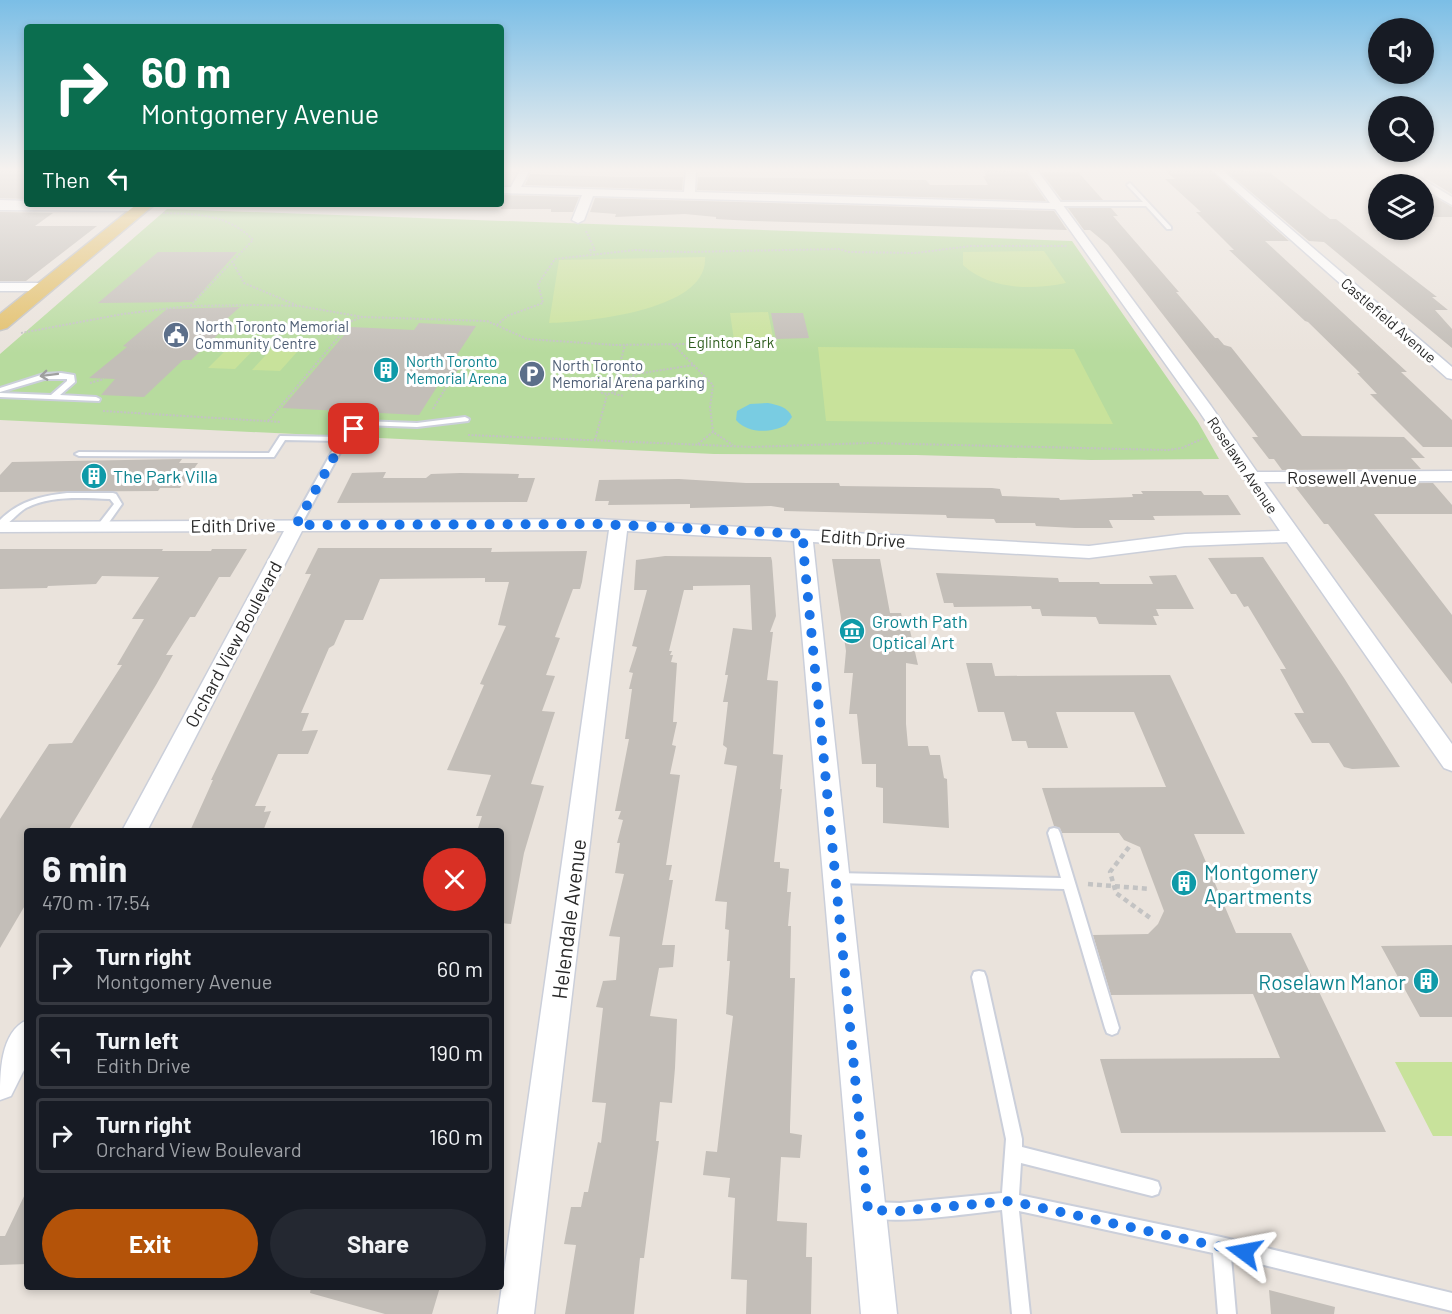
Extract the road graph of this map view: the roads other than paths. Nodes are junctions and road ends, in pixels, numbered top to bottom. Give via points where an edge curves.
1 (119, 231) edge
2 (1075, 231) edge
3 (1287, 231) edge
4 (0, 286) edge
5 (46, 287) junction
6 (7, 330) edge
7 (1452, 375) edge
8 (0, 392) edge
9 (53, 397) junction
10 (96, 399) dead end
11 (465, 419) dead end
12 (346, 439) junction
13 (79, 454) dead end
14 (1452, 476) edge
15 (1251, 477) junction
16 (296, 525) junction
17 (619, 525) junction
18 (0, 526) edge
19 (102, 526) junction
20 (804, 534) junction
21 (1293, 536) junction
22 (1452, 762) edge
23 (136, 828) edge
24 (1054, 833) dead end
25 (834, 878) junction
26 (1069, 884) junction
27 (979, 977) dead end
28 (1112, 1028) dead end
29 (24, 1040) edge
30 (0, 1085) edge
31 (1013, 1153) junction
32 (1152, 1188) dead end
33 (1010, 1201) junction
34 (868, 1210) junction
35 (1221, 1246) junction
36 (1452, 1302) edge
37 (516, 1314) edge
38 (879, 1314) edge
39 (1021, 1314) edge
40 (1227, 1314) edge

1 - 5 main road
2 - 15 street, Roselawn Avenue
3 - 7 street, Castlefield Avenue
4 - 5 street
5 - 6 main road
8 - 9 lane
9 -> 8 lane via 71,382 71,376 42,375
9 - 10 lane
11 - 12 lane, Orchard View Boulevard via 417,425 361,423
12 - 13 lane via 283,438 271,455
12 - 16 lane, Orchard View Boulevard
14 - 15 street, Rosewell Avenue
15 - 21 street, Roselawn Avenue
16 - 17 street, Edith Drive
16 - 19 street, Edith Drive
16 - 23 street, Orchard View Boulevard
17 - 20 street, Edith Drive
17 - 37 street, Helendale Avenue
18 - 19 street, Edith Drive
18 - 19 lane via 8,515 43,497 113,496 118,504
20 - 21 street, Edith Drive via 1089,552 1185,540
20 - 25 street
21 - 22 street, Roselawn Avenue
24 - 26 lane
25 - 26 lane
25 - 34 street
26 - 28 lane
27 - 31 lane via 1014,1139
29 - 30 street
31 - 32 lane
31 - 33 lane
33 - 34 lane via 900,1211
33 - 35 lane
33 - 39 lane
34 - 38 street
35 - 36 lane
35 - 40 lane

